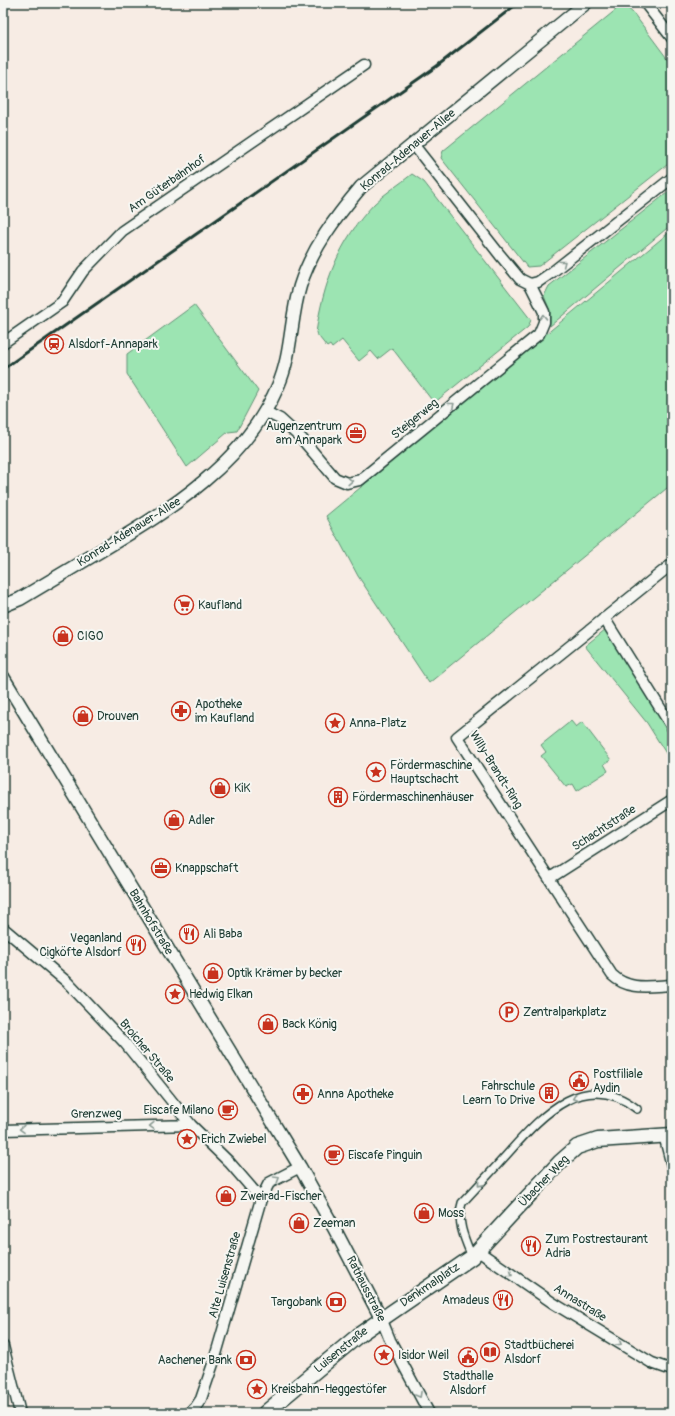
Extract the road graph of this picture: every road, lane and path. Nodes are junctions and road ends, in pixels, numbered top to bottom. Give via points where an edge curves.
1 (586, 3) edge
2 (645, 3) edge
3 (672, 38) edge
4 (364, 65) dead end
5 (413, 144) junction
6 (672, 178) edge
7 (530, 284) junction
8 (3, 343) edge
9 (266, 412) junction
10 (672, 564) edge
11 (3, 606) edge
12 (604, 618) junction
13 (3, 677) edge
14 (672, 727) edge
15 (672, 800) edge
16 (550, 878) junction
17 (3, 928) edge
18 (672, 985) edge
19 (637, 1109) dead end
20 (191, 1125) junction
21 (3, 1130) edge
22 (668, 1135) edge
23 (672, 1166) edge
24 (300, 1167) junction
25 (261, 1199) junction
26 (475, 1254) junction
27 (381, 1318) junction
28 (3, 1346) edge
29 (672, 1370) edge
30 (192, 1410) edge
31 (20, 1413) edge
32 (265, 1413) edge
33 (429, 1413) edge

1 - 5 street, Konrad-Adenauer-Allee
2 - 3 street
4 - 8 street, Am Güterbahnhof via 122,231 83,271 62,302
5 - 7 street, Steigerweg via 520,279
5 - 9 street, Konrad-Adenauer-Allee via 362,187 333,221 312,256 300,287 289,352 279,385
7 -> 6 street via 551,273
9 -> 7 street, Steigerweg via 280,419 302,439 335,478 347,483 360,480 539,334 544,322 544,312
9 - 11 street, Konrad-Adenauer-Allee via 217,472 189,494 146,524 20,599
10 - 12 street, Willy-Brandt-Ring
12 - 14 street
12 - 16 street, Willy-Brandt-Ring via 457,737
13 - 24 street, Bahnhofstraße
15 - 16 street, Schachtstraße
16 - 18 street, Willy-Brandt-Ring via 612,975 620,982 634,987
17 - 20 street, Broicher Straße via 67,982 120,1037
19 -> 26 street via 612,1094 586,1094 564,1102 545,1114 462,1203 460,1210 463,1236
20 -> 21 street, Grenzweg
20 - 25 street, Broicher Straße via 230,1163
22 - 23 street
22 - 26 main road, Übacher Weg via 598,1140 577,1147
25 -> 24 street, Alte Luisenstraße via 269,1183
24 - 27 street, Rathausstraße
25 - 30 street, Alte Luisenstraße via 214,1361 201,1399
26 - 27 main road, Denkmalplatz
26 -> 29 street, Annastraße via 652,1363
27 - 32 main road, Luisenstraße
27 -> 33 street, Rathausstraße
28 - 31 street

